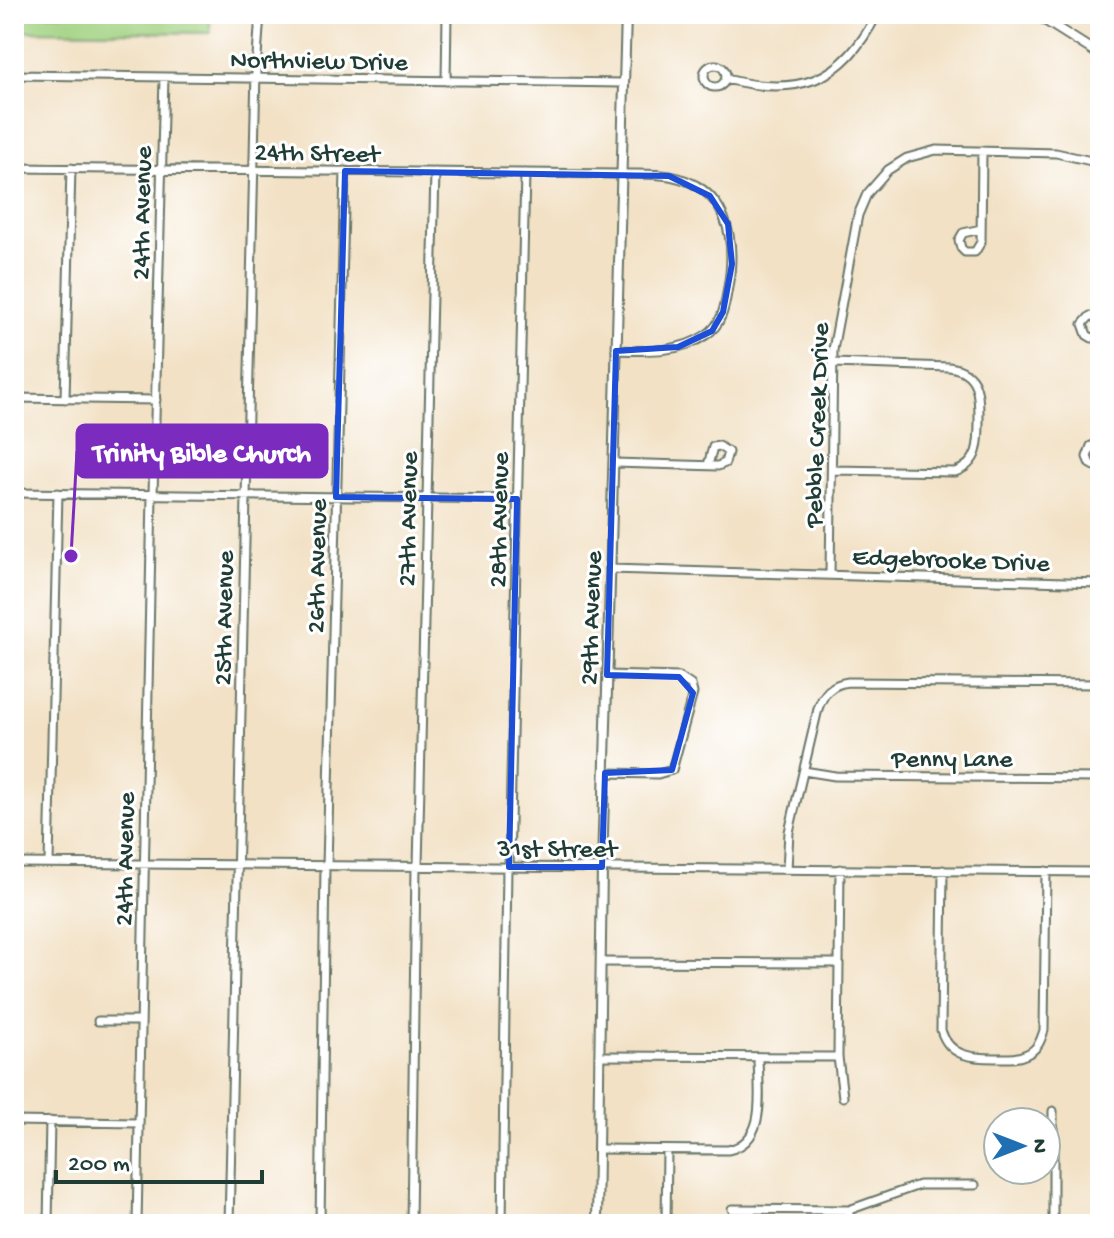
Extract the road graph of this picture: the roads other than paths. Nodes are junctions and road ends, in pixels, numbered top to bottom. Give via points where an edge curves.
1 (260, 14) edge
2 (447, 14) edge
3 (626, 14) edge
4 (877, 14) edge
5 (1035, 14) edge
6 (1100, 55) edge
7 (14, 75) edge
8 (164, 77) junction
9 (256, 78) junction
10 (726, 79) dead end
11 (446, 81) junction
12 (623, 83) junction
13 (982, 151) junction
14 (1100, 163) edge
15 (14, 168) edge
16 (71, 168) junction
17 (161, 169) junction
18 (253, 170) junction
19 (345, 171) junction
20 (435, 172) junction
21 (525, 173) junction
22 (620, 174) junction
23 (981, 229) dead end
24 (1100, 317) edge
25 (1100, 336) edge
26 (616, 350) junction
27 (833, 363) junction
28 (14, 398) edge
29 (65, 399) junction
30 (156, 400) junction
31 (1100, 443) edge
32 (614, 463) junction
33 (708, 465) dead end
34 (1100, 468) edge
35 (832, 470) junction
36 (14, 493) edge
37 (58, 493) junction
38 (152, 495) junction
39 (245, 495) junction
40 (336, 497) junction
41 (427, 497) junction
42 (517, 499) junction
43 (610, 569) junction
44 (830, 575) junction
45 (1100, 583) edge
46 (607, 675) junction
47 (1100, 684) edge
48 (804, 771) junction
49 (605, 773) junction
50 (1100, 778) edge
51 (14, 863) edge
52 (49, 863) junction
53 (143, 864) junction
54 (236, 865) junction
55 (326, 866) junction
56 (417, 866) junction
57 (508, 867) junction
58 (602, 867) junction
59 (787, 869) junction
60 (840, 869) junction
61 (943, 870) junction
62 (1046, 871) junction
63 (1100, 872) edge
64 (601, 962) junction
65 (839, 963) junction
66 (98, 1021) dead end
67 (140, 1021) junction
68 (600, 1056) junction
69 (758, 1057) junction
70 (838, 1057) junction
71 (843, 1097) dead end
72 (14, 1121) edge
73 (50, 1121) junction
74 (138, 1123) junction
75 (598, 1149) junction
76 (667, 1150) junction
77 (975, 1185) dead end
78 (1053, 1186) edge
79 (732, 1209) dead end
80 (849, 1210) junction
81 (48, 1224) edge
82 (137, 1224) edge
83 (229, 1224) edge
84 (320, 1224) edge
85 (411, 1224) edge
86 (502, 1224) edge
87 (597, 1224) edge
88 (666, 1224) edge
89 (849, 1224) edge
90 (1053, 1224) edge

1 - 9 street, 25th Avenue
2 - 11 street
3 - 12 street, 29th Avenue
4 - 10 street via 856,49 821,76 772,88
5 - 6 street
7 - 8 street, Northview Drive
8 - 9 street, Northview Drive
8 - 17 street, 24th Avenue
9 - 11 street, Northview Drive
9 - 18 street, 25th Avenue
11 - 12 street, Northview Drive
12 - 22 street, 29th Avenue
13 - 14 street, Pebble Creek Drive via 1056,153
13 - 23 street
13 - 27 street, Pebble Creek Drive via 919,154 888,170 867,194 858,215
15 - 16 street, 24th Street
16 - 17 street, 24th Street
16 - 29 street
17 - 18 street, 24th Street
17 - 30 street, 24th Avenue
18 - 19 street, 24th Street
18 - 39 street, 25th Avenue
19 - 20 street, 24th Street
19 - 40 street, 26th Avenue
20 - 21 street, 24th Street
20 - 41 street, 27th Avenue
21 - 22 street, 24th Street
21 - 42 street, 28th Avenue
22 - 26 street, 29th Avenue
22 - 26 street, 24th Street via 690,183 710,196 728,224 733,247 723,312 712,331 678,347
24 - 25 street via 1090,316 1083,324 1087,335
26 - 32 street, 29th Avenue
27 - 35 street, Pebble Creek Drive
27 - 35 street via 963,370 977,385 979,420 976,455 955,472
28 - 29 street
29 - 30 street
30 - 38 street, 24th Avenue
31 - 34 street via 1091,446 1087,457
32 - 33 street
32 - 43 street, 29th Avenue
35 - 44 street, Pebble Creek Drive
36 - 37 street
37 - 38 street
37 - 52 street
38 - 39 street
38 - 53 street, 24th Avenue
39 - 40 street
39 - 54 street, 25th Avenue
40 - 41 street
40 - 55 street, 26th Avenue
41 - 42 street
41 - 56 street, 27th Avenue
42 - 57 street, 28th Avenue
43 - 44 street, Edgebrooke Drive
43 - 46 street, 29th Avenue
44 - 45 street, Edgebrooke Drive
46 - 49 street, 29th Avenue
46 - 49 street via 679,677 693,693 672,770
47 - 48 street via 844,682 822,698
48 - 50 street, Penny Lane via 835,776
48 - 59 street via 789,832
49 - 58 street, 29th Avenue
51 - 52 street, 31st Street
52 - 53 street, 31st Street
53 - 54 street, 31st Street
53 - 67 street, 24th Avenue
54 - 55 street, 31st Street
54 - 83 street, 25th Avenue
55 - 56 street, 31st Street
55 - 84 street, 26th Avenue
56 - 57 street, 31st Street
56 - 85 street, 27th Avenue
57 - 58 street, 31st Street
57 - 86 street, 28th Avenue
58 - 59 street, 31st Street
58 - 64 street, 29th Avenue
59 - 60 street, 31st Street
60 - 61 street, 31st Street
60 - 65 street
61 - 62 street, 31st Street
61 - 62 street via 944,1040 962,1055 1002,1058 1029,1054 1044,1030
62 - 63 street, 31st Street
64 - 65 street
64 - 68 street, 29th Avenue
65 - 70 street
66 - 67 street
67 - 74 street, 24th Avenue
68 - 69 street
68 - 75 street, 29th Avenue
69 - 70 street
69 - 76 street via 758,1121 751,1139 728,1150
70 - 71 street
72 - 73 street
73 - 74 street
73 - 81 street
74 - 82 street, 24th Avenue
75 - 76 street
75 - 87 street, 29th Avenue
76 - 88 street
77 - 80 street via 919,1185
78 - 90 street
79 - 80 street
80 - 89 street

